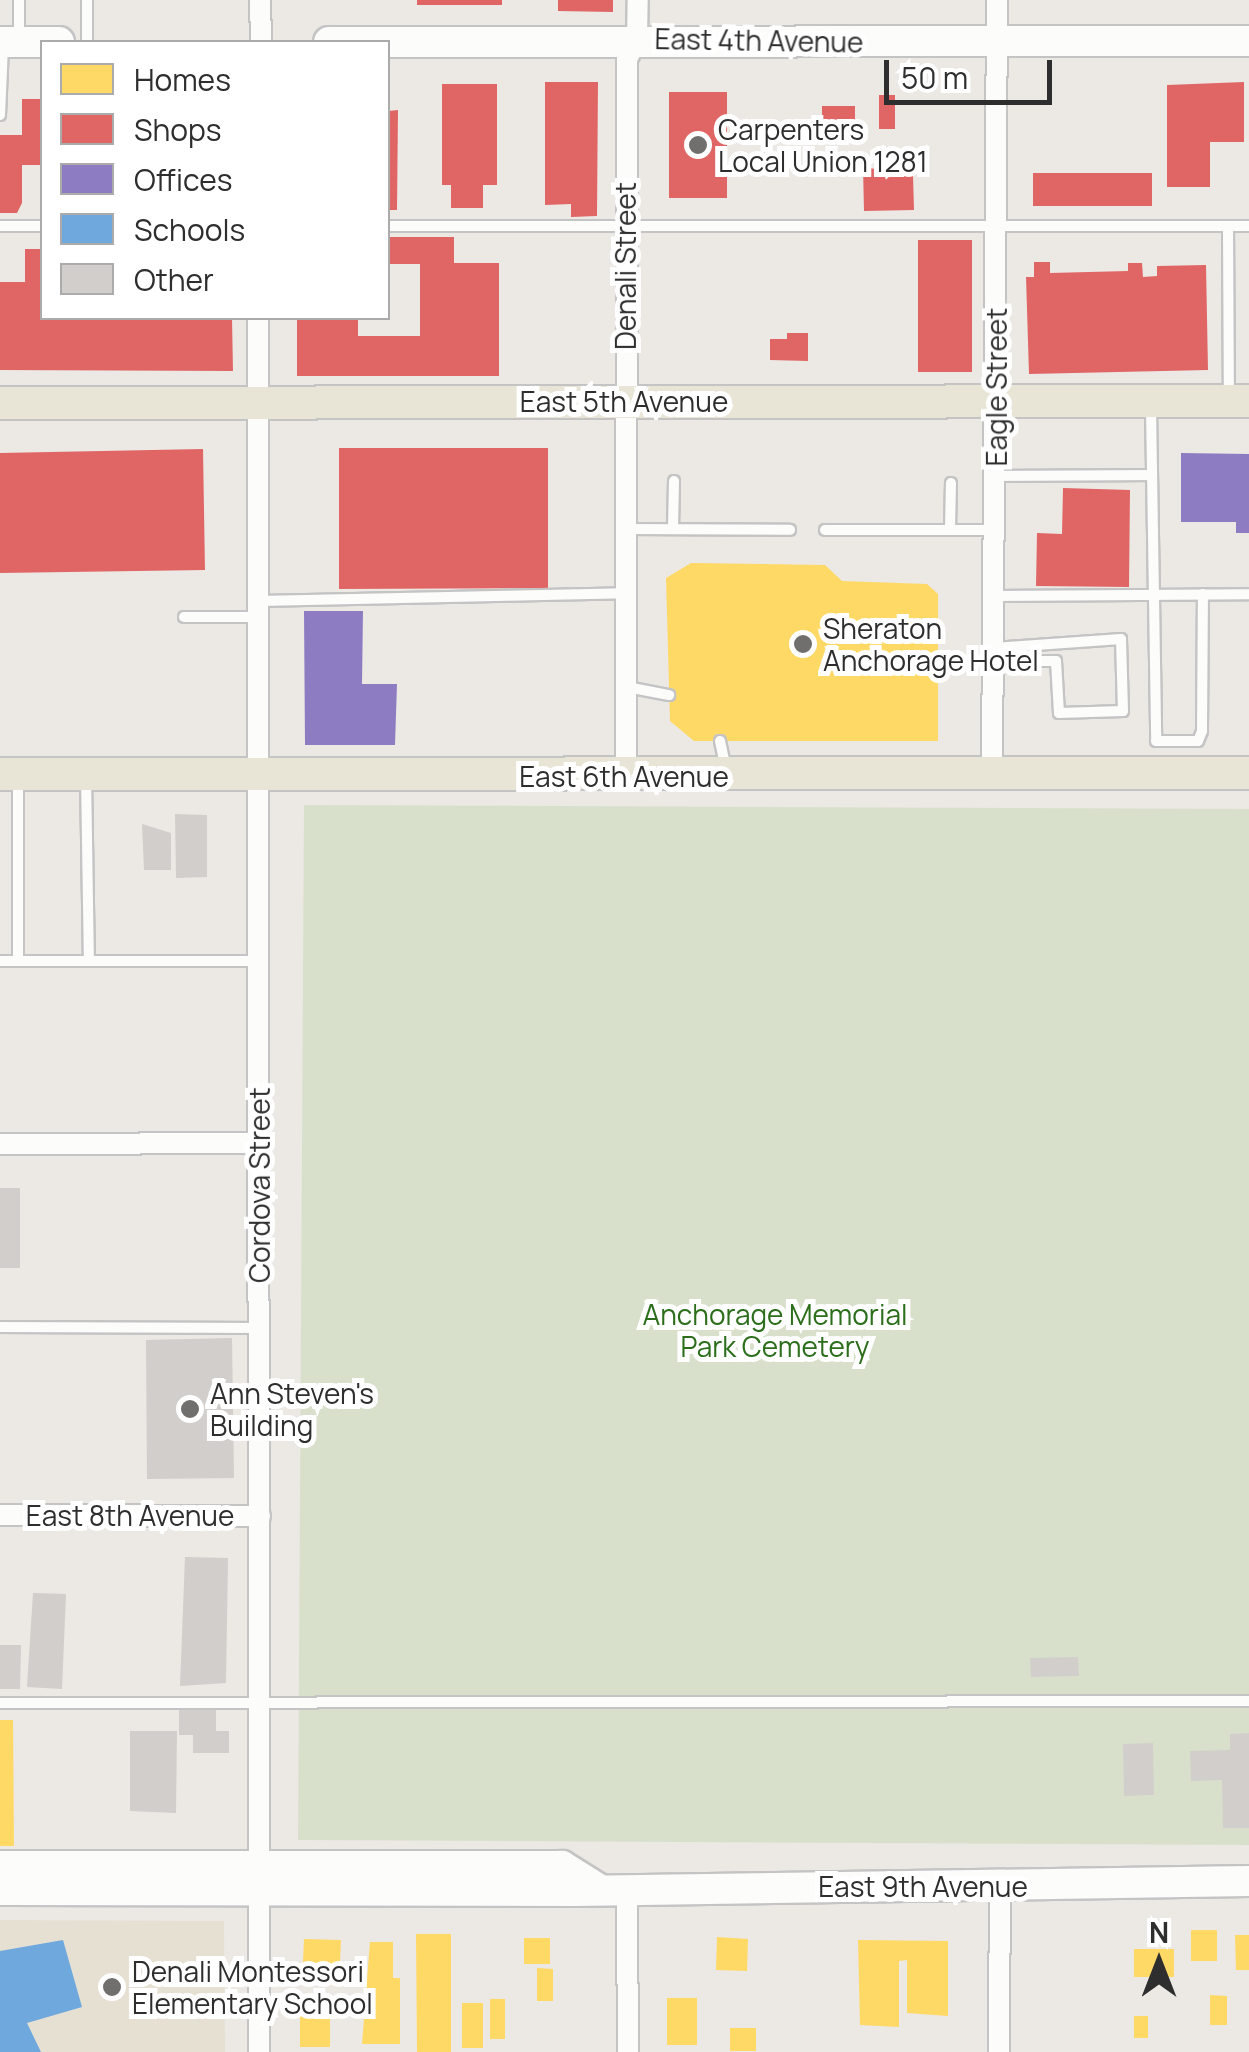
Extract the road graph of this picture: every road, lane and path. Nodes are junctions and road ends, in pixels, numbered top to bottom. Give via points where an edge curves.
1 (19, 0) edge
2 (87, 0) edge
3 (260, 0) edge
4 (638, 0) edge
5 (998, 0) edge
6 (638, 39) junction
7 (86, 40) edge
8 (261, 40) edge
9 (1249, 41) edge
10 (7, 42) edge
11 (40, 42) edge
12 (390, 42) edge
13 (998, 43) junction
14 (0, 115) edge
15 (0, 226) edge
16 (40, 226) edge
17 (390, 226) edge
18 (625, 226) junction
19 (997, 226) junction
20 (1228, 226) junction
21 (1249, 226) edge
22 (258, 320) edge
23 (258, 401) junction
24 (625, 401) junction
25 (997, 401) junction
26 (1150, 401) junction
27 (1239, 401) edge
28 (0, 403) edge
29 (1152, 475) junction
30 (996, 476) junction
31 (674, 481) dead end
32 (950, 483) dead end
33 (625, 529) junction
34 (672, 529) junction
35 (950, 529) junction
36 (790, 530) dead end
37 (825, 530) dead end
38 (995, 530) junction
39 (626, 594) junction
40 (1203, 594) junction
41 (1249, 594) edge
42 (1154, 595) junction
43 (994, 596) junction
44 (258, 609) junction
45 (184, 616) dead end
46 (993, 655) junction
47 (626, 686) junction
48 (669, 695) dead end
49 (720, 742) dead end
50 (1249, 773) edge
51 (9, 774) edge
52 (992, 775) junction
53 (86, 776) junction
54 (626, 776) junction
55 (727, 776) junction
56 (259, 778) junction
57 (0, 961) edge
58 (18, 961) junction
59 (88, 961) junction
60 (259, 961) junction
61 (0, 1144) edge
62 (259, 1144) junction
63 (0, 1327) edge
64 (259, 1328) junction
65 (0, 1514) edge
66 (260, 1516) junction
67 (1249, 1701) edge
68 (259, 1702) junction
69 (0, 1703) edge
70 (0, 1866) edge
71 (258, 1878) junction
72 (1249, 1880) edge
73 (627, 1887) junction
74 (1000, 1887) junction
75 (0, 1890) edge
76 (260, 2052) edge
77 (628, 2052) edge
78 (999, 2052) edge

1 - 10 lane
2 - 7 lane
3 - 8 street
4 - 6 street, Denali Street
5 - 13 street, Eagle Street
6 - 12 street, East 4th Avenue
6 - 13 street, East 4th Avenue
6 - 18 street, Denali Street via 626,59
9 - 13 street, East 4th Avenue
10 - 11 street
10 - 14 lane
13 - 19 street, Eagle Street
15 - 16 lane
17 - 18 lane
18 - 19 lane
18 - 24 street, Denali Street
19 - 20 lane
19 - 25 street, Eagle Street
20 - 21 lane
20 - 27 lane
22 - 23 street, Cordova Street
23 - 24 main road, East 5th Avenue
23 - 28 main road, East 5th Avenue
23 - 44 street, Cordova Street
24 - 25 main road, East 5th Avenue
24 - 33 street, Denali Street
25 - 26 main road, East 5th Avenue
25 - 30 street, Eagle Street
26 - 27 main road, East 5th Avenue
26 - 29 lane
29 - 30 lane
29 - 42 lane
30 - 38 street, Eagle Street
31 - 34 lane
32 - 35 lane
33 - 34 lane
33 - 39 street, Denali Street
34 - 36 lane
35 - 37 lane
35 - 38 lane
38 - 43 street, Eagle Street
39 - 44 lane
39 - 47 street, Denali Street
40 - 41 lane
40 - 42 lane
40 - 42 lane via 1198,741 1156,741
42 - 43 lane
43 - 46 street, Eagle Street
44 - 45 lane
44 - 56 street, Cordova Street
46 - 46 lane via 1056,661 1059,713 1123,712 1121,639
46 - 52 street, Eagle Street
47 - 48 lane
47 - 54 street, Denali Street
49 - 55 lane
50 - 52 main road, East 6th Avenue
51 - 53 main road, East 6th Avenue
51 - 58 lane
52 - 55 main road, East 6th Avenue
53 - 56 main road, East 6th Avenue
53 - 59 lane
54 - 55 main road, East 6th Avenue
54 - 56 main road, East 6th Avenue
56 - 60 street, Cordova Street
57 - 58 lane
58 - 59 lane
59 - 60 lane
60 - 62 street, Cordova Street
61 - 62 street
62 - 64 street, Cordova Street
63 - 64 lane
64 - 66 street, Cordova Street
65 - 66 street, East 8th Avenue
66 - 68 street, Cordova Street
67 - 68 lane
68 - 69 lane
68 - 71 street, Cordova Street
70 - 71 street, East 9th Avenue
71 - 73 street, East 9th Avenue via 562,1866 596,1886
71 - 75 street, East 9th Avenue
71 - 76 street, Cordova Street
72 - 74 street, East 9th Avenue
73 - 74 street, East 9th Avenue
73 - 77 street
74 - 78 street

